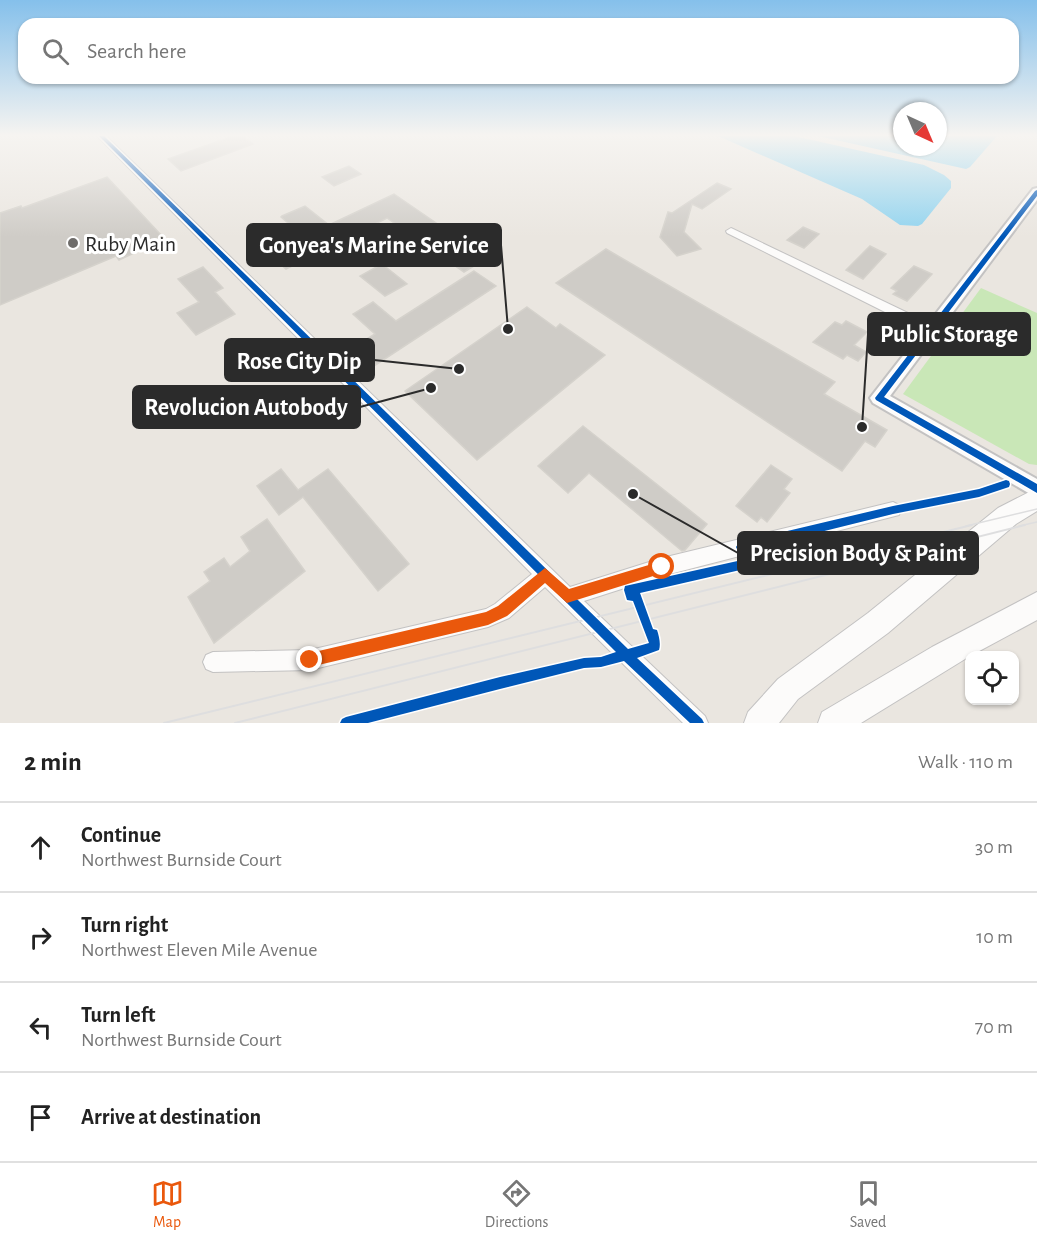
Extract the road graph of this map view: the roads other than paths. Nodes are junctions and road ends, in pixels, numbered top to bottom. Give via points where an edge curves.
1 (135, 170) edge
2 (1037, 192) edge
3 (731, 231) dead end
4 (930, 329) junction
5 (1037, 489) edge
6 (1037, 499) edge
7 (893, 510) dead end
8 (545, 575) junction
9 (567, 597) junction
10 (1037, 605) edge
11 (213, 662) dead end
12 (698, 723) edge
13 (759, 723) edge
14 (833, 723) edge

1 - 8 street
2 - 4 street
3 - 4 street
4 - 5 street via 879,398
6 - 13 main road via 1007,516 878,623 788,689
7 - 9 street via 662,567
8 - 9 street
8 - 11 street via 488,618 310,660
9 - 12 street
10 - 14 main road

